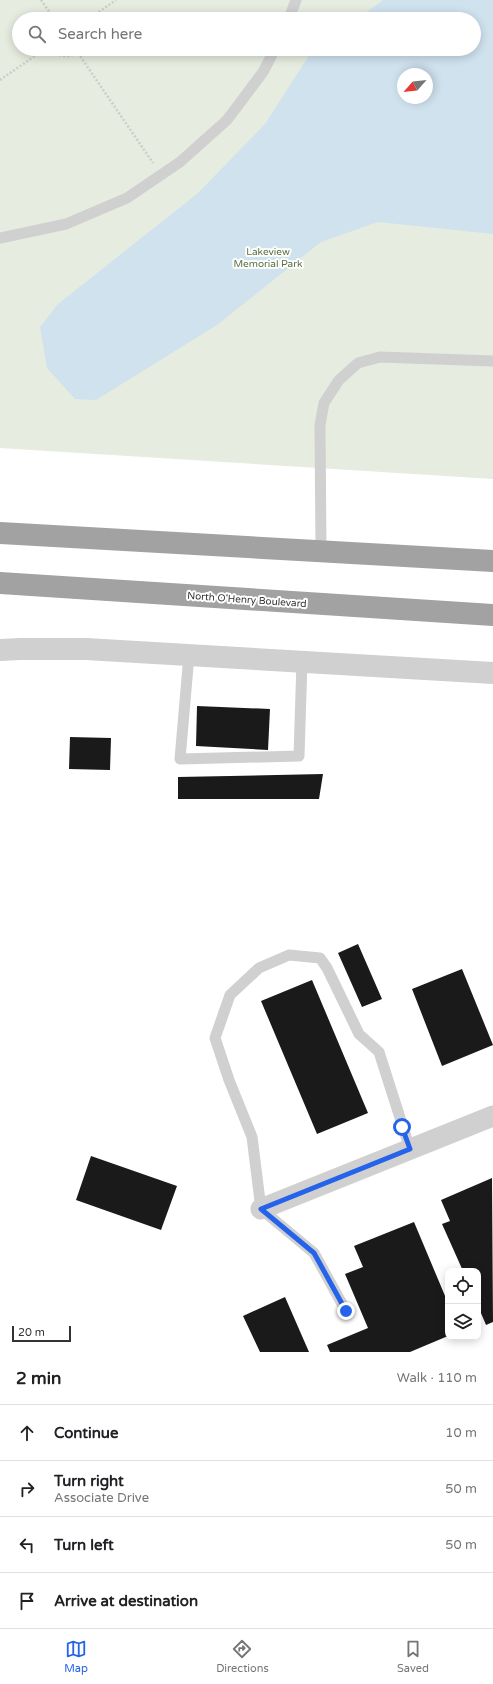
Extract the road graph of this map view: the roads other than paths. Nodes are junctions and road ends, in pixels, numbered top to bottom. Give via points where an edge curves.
1 (296, 0) edge
2 (292, 12) edge
3 (271, 56) edge
4 (0, 238) edge
5 (493, 361) edge
6 (0, 533) edge
7 (321, 552) junction
8 (493, 561) edge
9 (0, 583) edge
10 (493, 615) edge
11 (0, 650) edge
12 (189, 655) junction
13 (302, 661) junction
14 (493, 673) edge
15 (493, 1116) edge
16 (410, 1149) junction
17 (261, 1209) junction
18 (346, 1311) dead end

1 - 2 lane
3 - 4 lane via 263,72 227,120 180,162 127,198 66,224
5 - 7 lane via 380,357 358,363 339,380 324,403 320,426
6 - 7 highway
7 - 8 highway
9 - 10 highway, North O'Henry Boulevard
11 - 12 street via 86,648
12 - 13 street
12 - 13 lane via 180,759 299,756
13 - 14 street
15 - 16 street
16 - 17 street
16 - 17 lane via 378,1052 359,1034 327,968 320,958 289,955 259,968 230,995 215,1038 252,1137
17 - 18 lane via 314,1253

